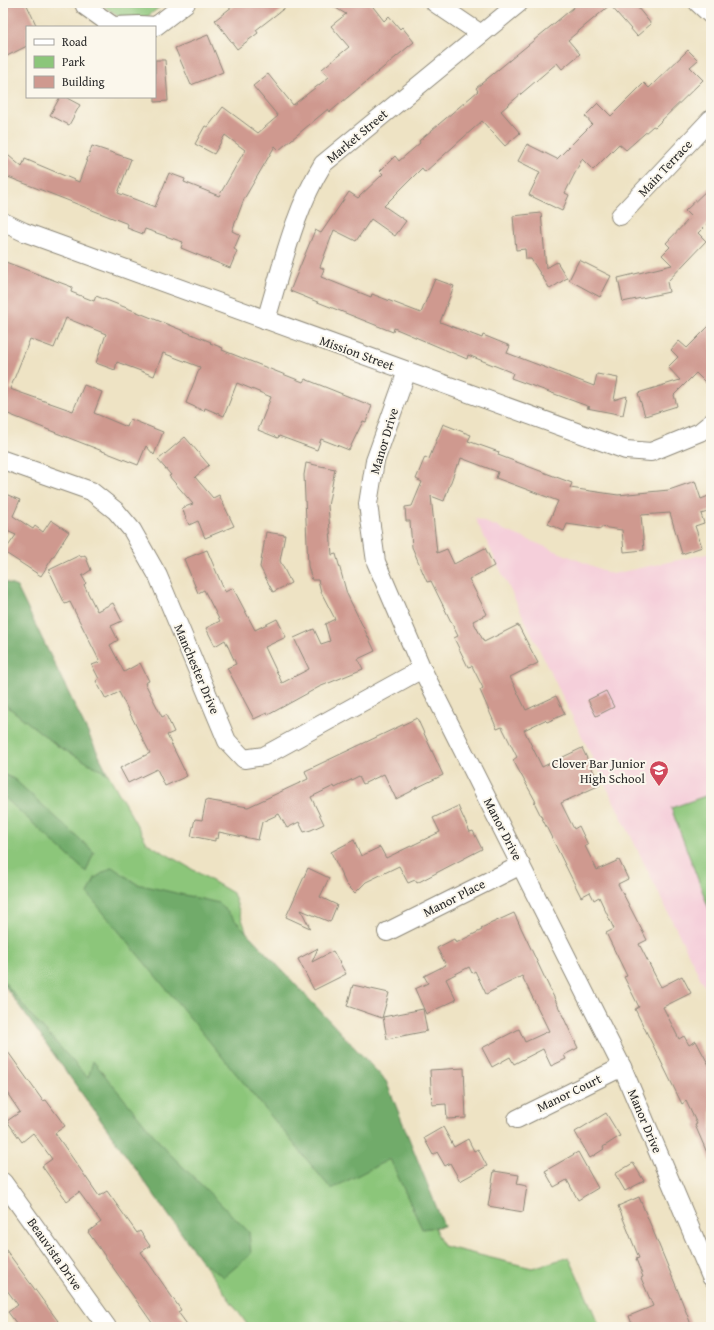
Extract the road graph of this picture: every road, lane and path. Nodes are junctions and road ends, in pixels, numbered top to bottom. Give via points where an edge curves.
1 (84, 3) edge
2 (186, 3) edge
3 (434, 3) edge
4 (519, 3) edge
5 (698, 3) edge
6 (711, 15) edge
7 (481, 34) junction
8 (711, 119) edge
9 (620, 216) dead end
10 (3, 222) edge
11 (266, 320) junction
12 (407, 371) junction
13 (711, 423) edge
14 (3, 460) edge
15 (422, 669) junction
16 (521, 865) junction
17 (388, 932) dead end
18 (622, 1067) junction
19 (517, 1118) dead end
20 (3, 1182) edge
21 (711, 1277) edge
22 (107, 1327) edge

1 - 2 street via 113,26 156,26
3 - 7 street
4 - 7 street, Market Street
5 - 6 street
7 - 11 street, Market Street via 323,164 302,203
8 - 9 street, Main Terrace
10 - 11 street, Mission Street via 24,232
11 - 12 street, Mission Street
12 - 13 street, Mission Street via 626,450 651,452 700,432
12 - 15 street, Manor Drive via 375,461 368,504 376,562
14 - 15 street, Manchester Drive via 91,492 116,511 132,530 158,576 227,741 244,759 264,756
15 - 16 street, Manor Drive
16 - 17 street, Manor Place
16 - 18 street, Manor Drive
18 - 19 street, Manor Court
18 - 21 street, Manor Drive
20 - 22 street, Beauvista Drive

